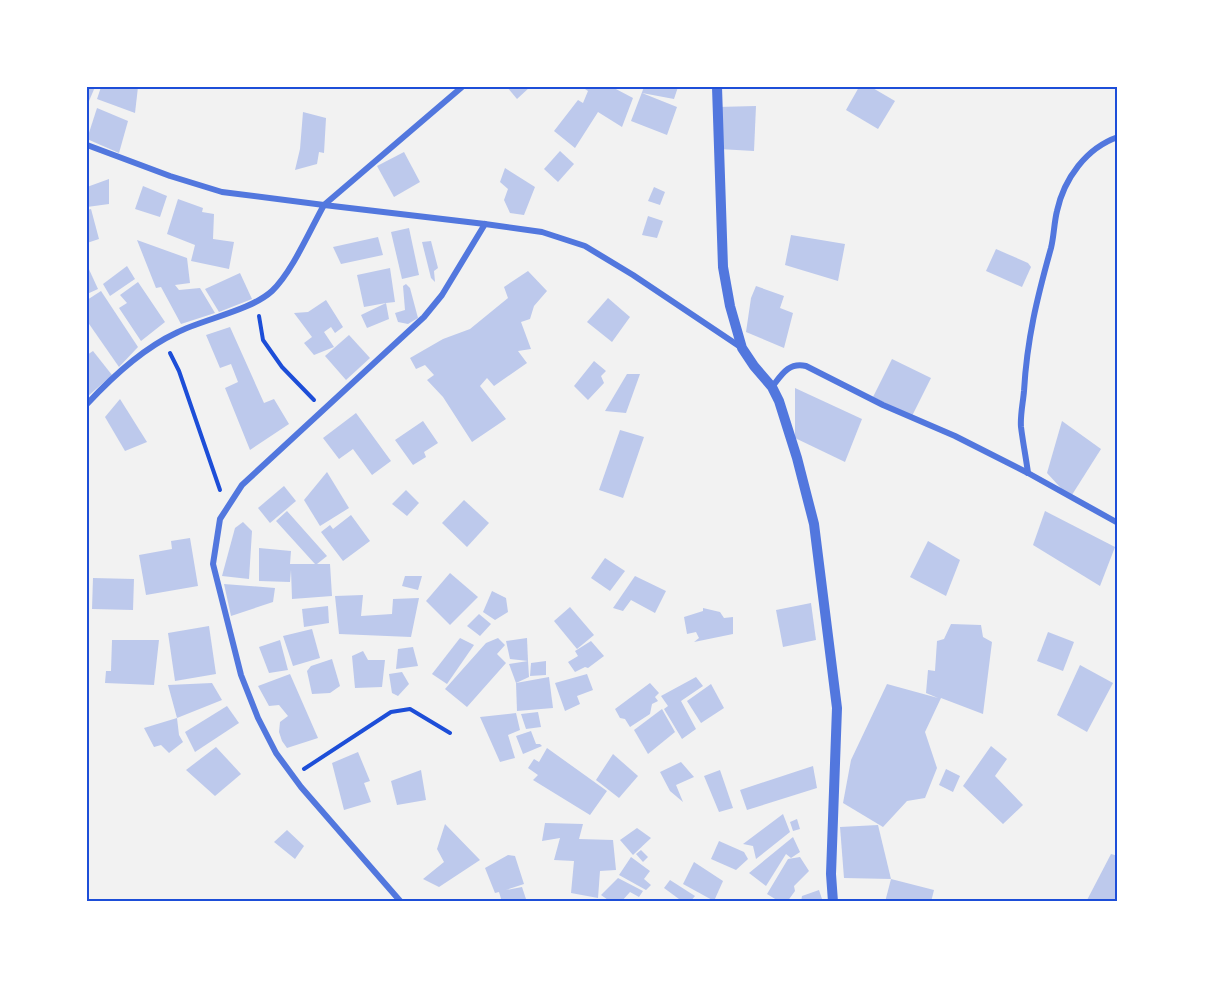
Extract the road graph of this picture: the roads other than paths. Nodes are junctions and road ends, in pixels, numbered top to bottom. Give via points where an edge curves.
1 (462, 87) edge
2 (717, 87) edge
3 (1118, 137) edge
4 (87, 145) edge
5 (324, 205) junction
6 (485, 224) junction
7 (742, 348) junction
8 (772, 387) junction
9 (87, 404) edge
10 (1028, 473) junction
11 (1118, 524) edge
12 (401, 902) edge
13 (833, 902) edge

1 - 5 street
2 - 7 street via 723,267
3 - 10 street via 1083,159 1069,179 1057,210 1025,361 1021,425
4 - 5 street via 222,192
5 - 6 street
5 - 9 street via 278,285 257,301 164,339 129,364
6 - 7 street via 542,232 585,246
6 - 12 street via 424,317 242,485 226,507 217,531 213,564 241,675 258,718 276,753
7 - 8 street
8 - 10 street via 788,368 806,366
8 - 13 street via 797,458 814,524 837,708
10 - 11 street

